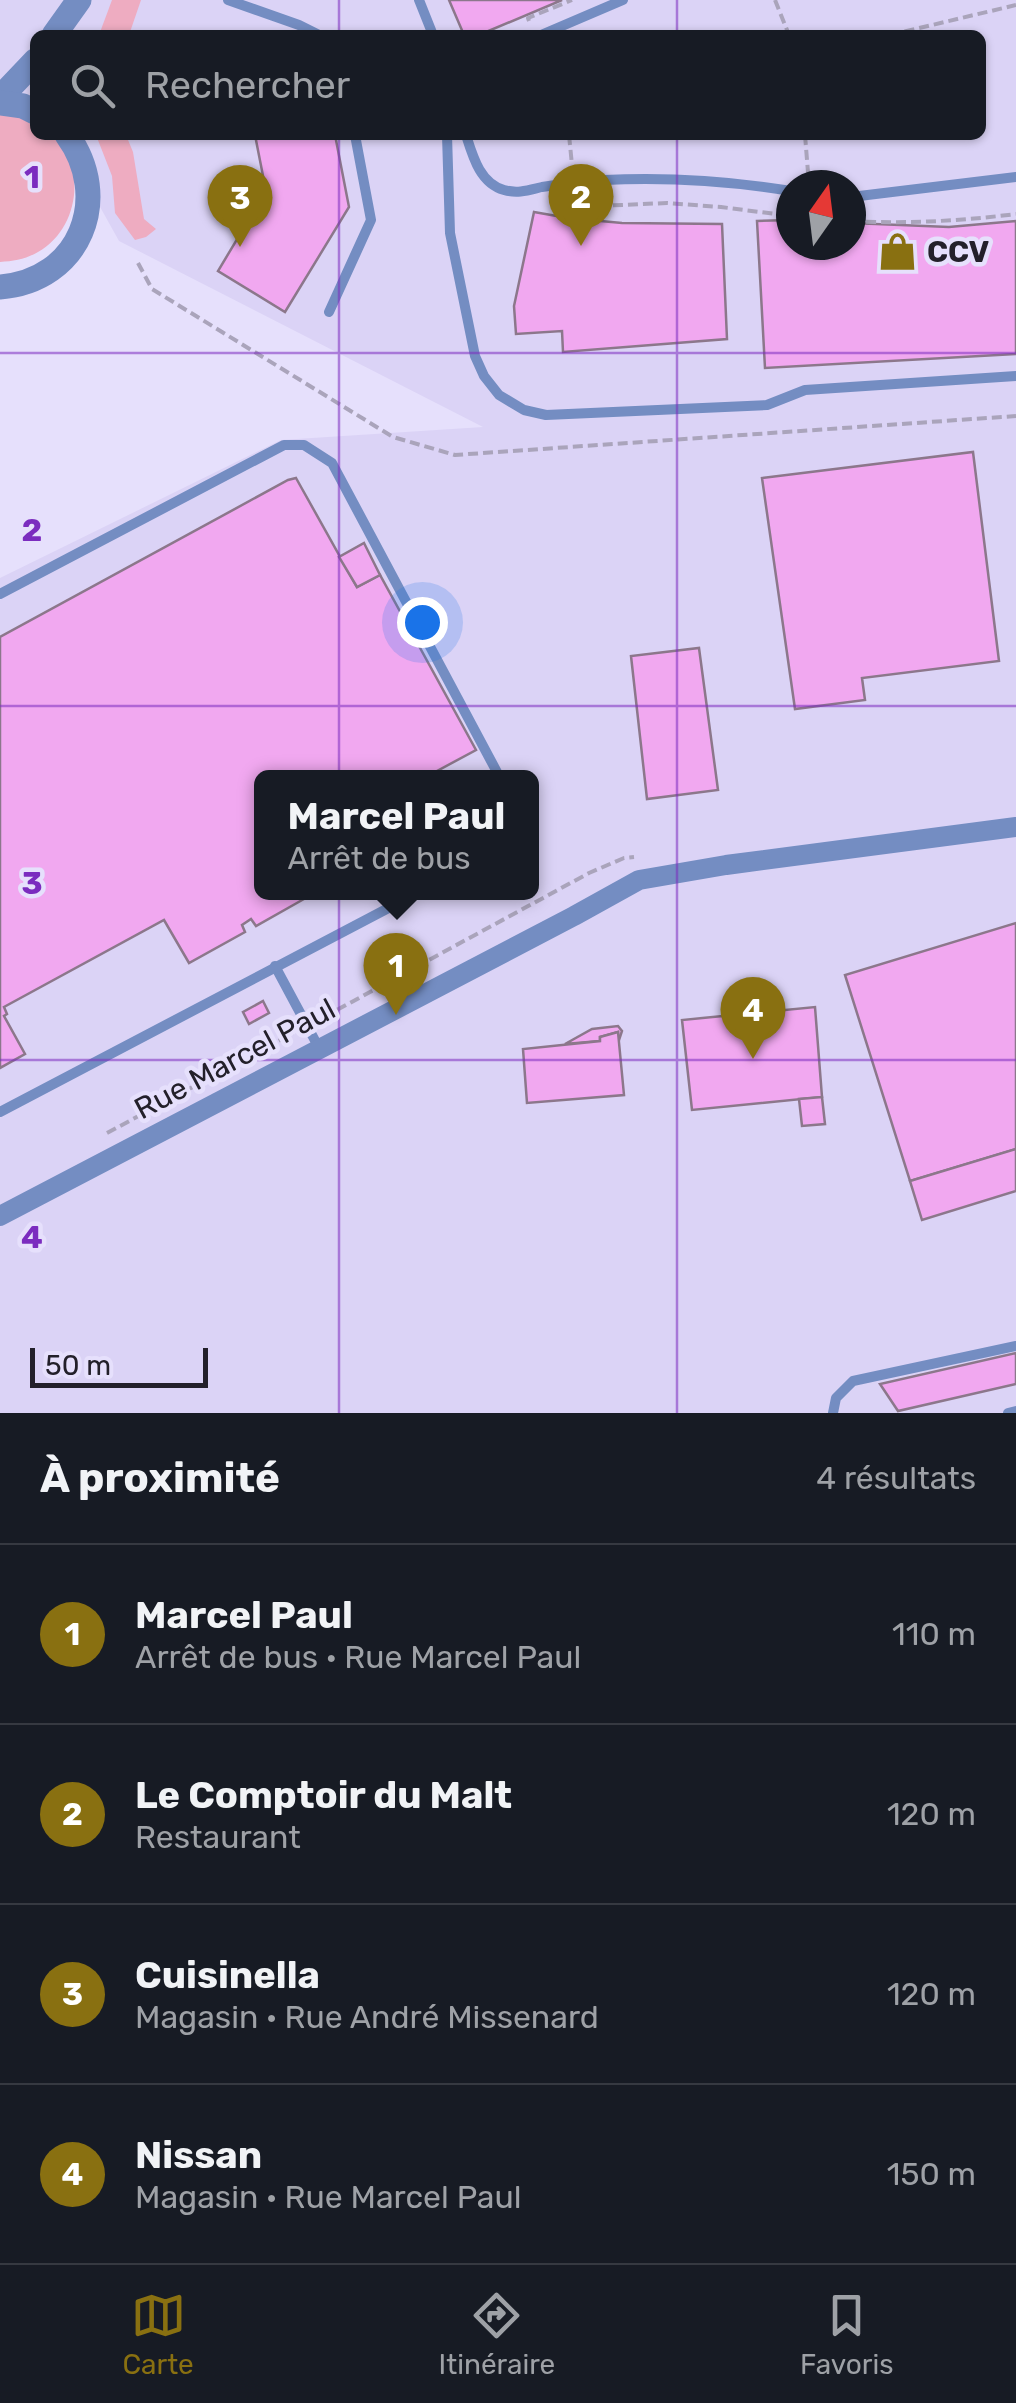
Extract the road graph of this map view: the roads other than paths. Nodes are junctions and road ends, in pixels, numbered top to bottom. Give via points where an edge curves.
1 (82, 0) edge
2 (228, 0) edge
3 (420, 0) edge
4 (623, 0) edge
5 (58, 30) edge
6 (78, 30) edge
7 (309, 30) edge
8 (431, 30) edge
9 (554, 30) edge
10 (30, 67) edge
11 (0, 100) edge
12 (30, 110) edge
13 (71, 140) edge
14 (355, 140) edge
15 (447, 140) edge
16 (468, 140) edge
17 (1016, 177) edge
18 (776, 189) edge
19 (866, 195) edge
20 (0, 287) edge
21 (329, 312) dead end
22 (1016, 376) edge
23 (0, 594) edge
24 (496, 770) edge
25 (1016, 827) edge
26 (403, 900) edge
27 (275, 966) junction
28 (320, 1049) junction
29 (0, 1112) edge
30 (0, 1216) edge
31 (1016, 1346) edge
32 (1016, 1411) edge
33 (832, 1413) edge
34 (1008, 1413) edge

1 - 5 street
1 - 6 street
2 - 7 lane
3 - 8 lane
4 - 9 lane
10 - 11 street
11 - 12 street
13 - 20 street via 88,182 76,242 47,272
14 - 21 lane via 371,220
15 - 22 lane via 450,233 475,356 499,395 524,410 768,405 805,390
16 - 18 lane via 482,176 501,190 605,180
17 - 19 lane
23 - 24 lane via 284,445 304,445 332,464
25 - 28 street, Rue Marcel Paul via 638,880
26 - 27 lane
27 - 28 lane
27 - 29 lane
28 - 30 street, Rue Marcel Paul
31 - 33 lane via 853,1381
32 - 34 lane

